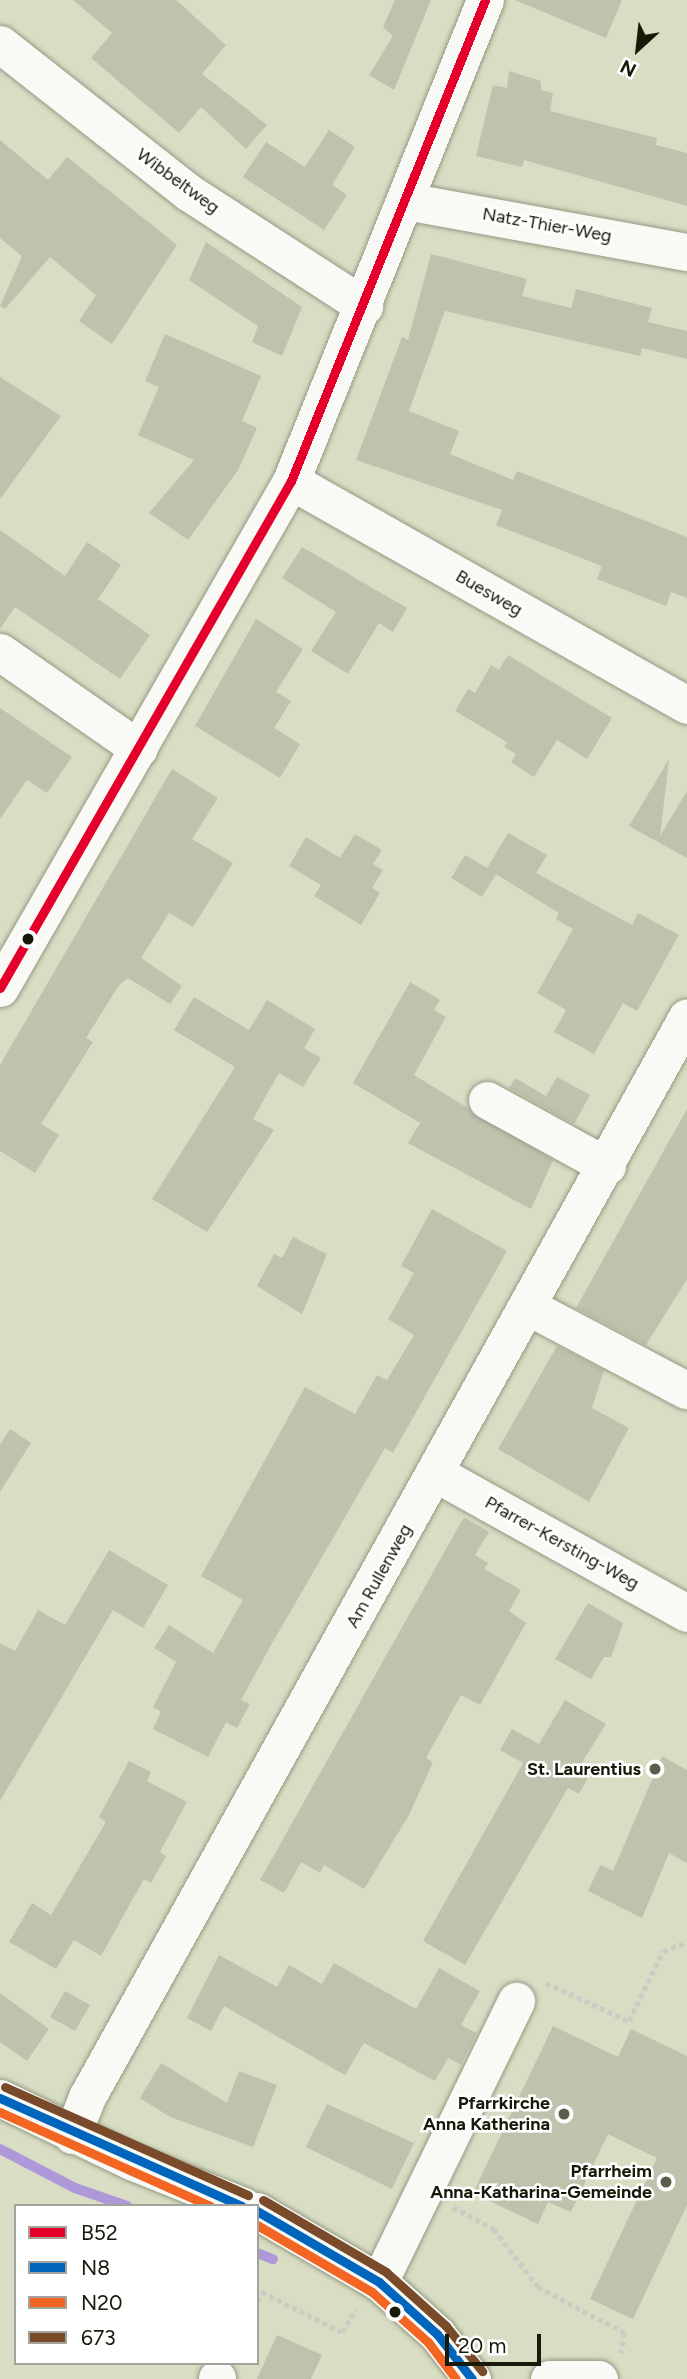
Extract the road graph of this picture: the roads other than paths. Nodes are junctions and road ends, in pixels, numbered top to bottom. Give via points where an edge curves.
1 (485, 0) edge
2 (0, 44) edge
3 (406, 201) junction
4 (687, 252) edge
5 (364, 306) junction
6 (291, 481) junction
7 (0, 653) edge
8 (687, 705) edge
9 (139, 749) junction
10 (0, 988) edge
11 (687, 1017) edge
12 (487, 1100) dead end
13 (607, 1166) junction
14 (529, 1307) junction
15 (686, 1390) edge
16 (437, 1474) junction
17 (687, 1613) edge
18 (516, 2001) road end
19 (0, 2098) edge
20 (72, 2135) junction
21 (238, 2204) edge
22 (259, 2212) edge
23 (379, 2282) junction
24 (472, 2379) edge
25 (549, 2379) edge
26 (599, 2379) edge

1 - 3 street
2 - 5 street, Wibbeltweg via 188,192
3 - 4 street, Natz-Thier-Weg
3 - 5 street
5 - 6 street
6 - 8 street, Buesweg
6 - 9 street
7 - 9 street
9 - 10 street
11 - 13 street, Am Rullenweg
12 - 13 street
13 - 14 street, Am Rullenweg
14 - 15 street
14 - 16 street, Am Rullenweg
16 - 17 street, Pfarrer-Kersting-Weg
16 - 20 street, Am Rullenweg via 94,2085
18 - 23 street via 427,2193
19 - 20 street
20 - 21 street
22 - 23 street
23 - 24 street via 437,2334
25 - 26 street

